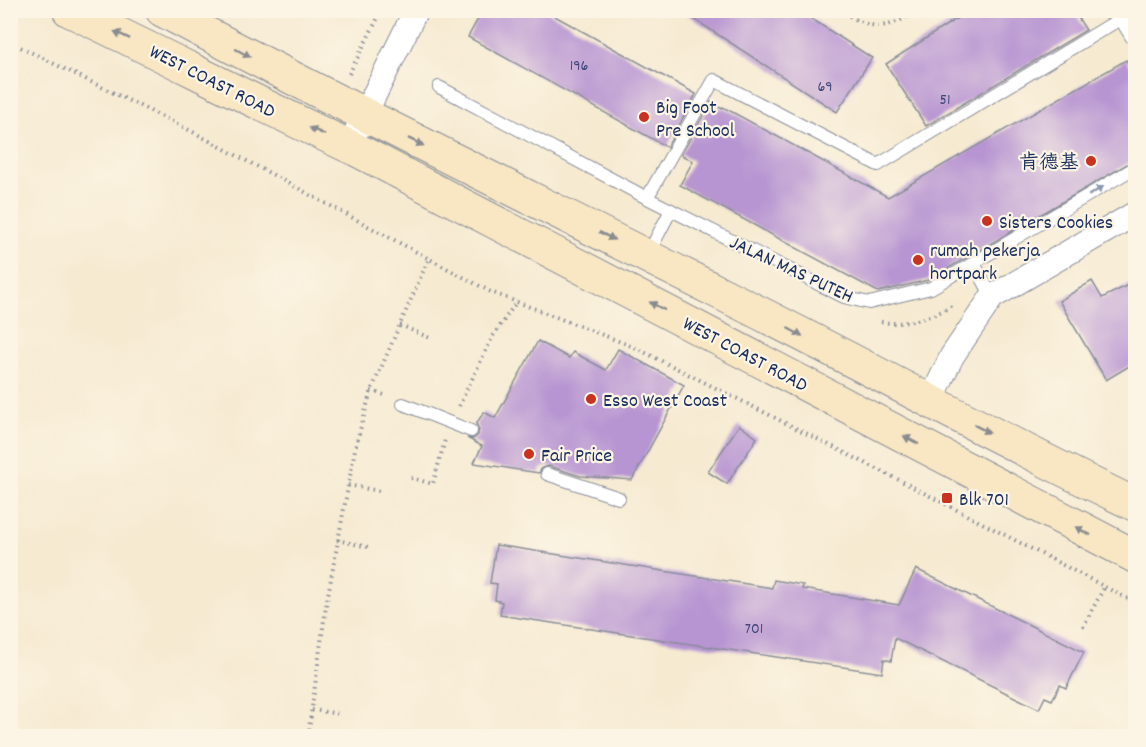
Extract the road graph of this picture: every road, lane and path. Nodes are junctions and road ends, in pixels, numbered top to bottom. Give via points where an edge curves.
1 (69, 10) edge
2 (162, 10) edge
3 (382, 10) edge
4 (416, 10) edge
5 (839, 10) edge
6 (919, 10) edge
7 (1128, 20) edge
8 (191, 26) junction
9 (10, 42) edge
10 (174, 60) junction
11 (439, 87) dead end
12 (350, 108) junction
13 (357, 150) junction
14 (1136, 167) edge
15 (647, 198) junction
16 (671, 210) junction
17 (1136, 213) edge
18 (646, 256) junction
19 (429, 258) junction
20 (974, 263) junction
21 (992, 297) junction
22 (517, 301) junction
23 (743, 305) junction
24 (400, 325) junction
25 (432, 339) dead end
26 (727, 344) junction
27 (930, 402) junction
28 (403, 404) dead end
29 (451, 422) junction
30 (471, 431) dead end
31 (547, 474) dead end
32 (411, 478) dead end
33 (348, 485) junction
34 (379, 491) dead end
35 (619, 498) dead end
36 (1136, 505) edge
37 (338, 540) junction
38 (368, 547) dead end
39 (1136, 557) edge
40 (1105, 586) junction
41 (1136, 603) edge
42 (1083, 627) dead end
43 (312, 710) junction
44 (340, 714) dead end
45 (308, 736) edge

10 -> 1 main road, WEST COAST ROAD
2 - 8 main road, WEST COAST ROAD
3 - 12 path
4 - 12 street
5 - 6 path via 878,28 900,22
7 - 15 lane via 878,165 714,80
8 - 10 main road
8 -> 12 main road, WEST COAST ROAD
9 - 19 path via 193,132
13 -> 10 main road, WEST COAST ROAD
11 - 15 lane, JALAN MAS PUTEH
12 - 13 street
12 -> 18 main road, WEST COAST ROAD
26 -> 13 main road, WEST COAST ROAD
20 -> 14 lane, JALAN MAS PUTEH
15 - 16 lane, JALAN MAS PUTEH
16 - 18 lane
16 - 20 lane, JALAN MAS PUTEH via 844,297 869,303 931,288
17 - 21 street
18 - 23 main road, WEST COAST ROAD
19 - 22 path via 491,292
19 - 24 path
20 - 21 lane
21 - 27 street via 952,356
22 - 29 path via 494,336
22 - 40 path via 634,347
23 - 26 main road via 741,326
23 -> 27 main road, WEST COAST ROAD
24 - 25 path
24 - 33 path via 368,401
39 -> 26 main road, WEST COAST ROAD
27 -> 36 main road, WEST COAST ROAD
28 - 29 lane
29 - 30 lane
29 - 32 path via 432,484
31 - 35 lane
33 - 34 path
33 - 37 path
37 - 38 path
37 - 43 path
40 - 41 path
40 - 42 path
43 - 44 path
43 - 45 path

